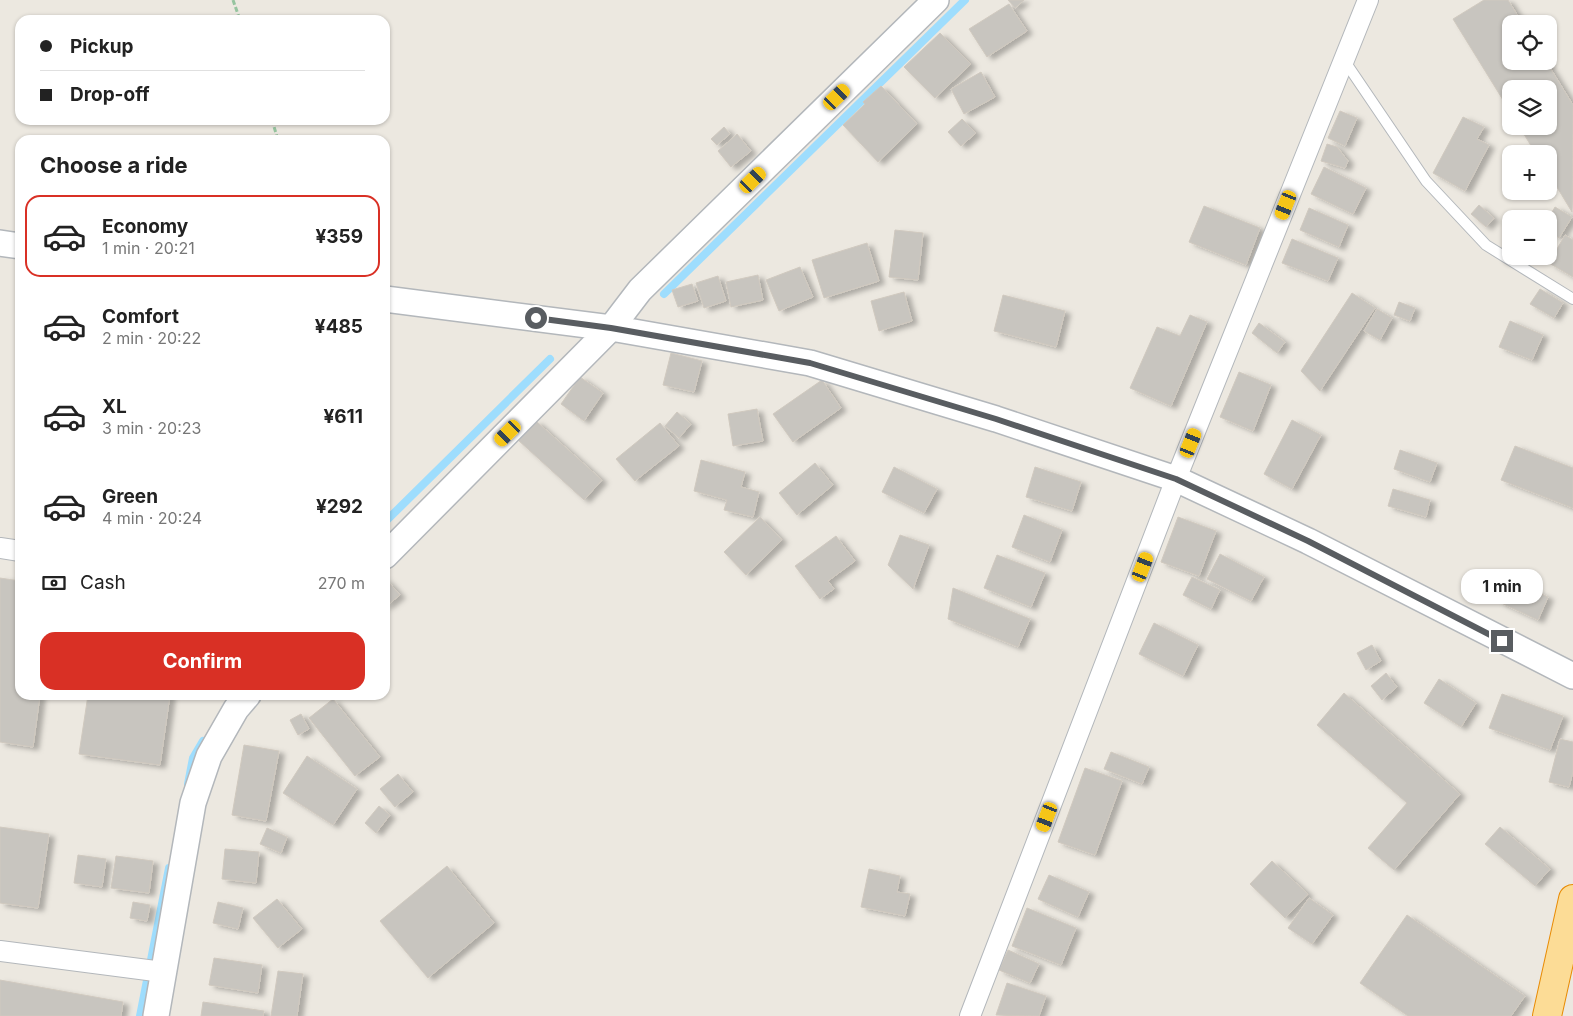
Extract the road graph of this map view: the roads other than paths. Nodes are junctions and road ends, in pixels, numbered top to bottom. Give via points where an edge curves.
1 (936, 0) edge
2 (1368, 0) edge
3 (1344, 59) junction
4 (0, 243) edge
5 (15, 245) edge
6 (1573, 299) edge
7 (390, 300) edge
8 (611, 328) junction
9 (1176, 479) junction
10 (0, 548) edge
11 (15, 550) edge
12 (390, 551) edge
13 (1573, 676) edge
14 (244, 700) edge
15 (1573, 899) edge
16 (0, 951) edge
17 (162, 972) junction
18 (156, 1016) edge
19 (970, 1016) edge
20 (1547, 1016) edge

1 - 8 street via 640,290
2 - 3 street
3 - 6 lane via 1426,181 1486,245
3 - 9 street
4 - 5 street
7 - 8 street
8 - 9 street via 810,363 996,419
8 - 12 street
9 - 13 street via 1308,541
9 - 19 street
10 - 11 street
14 - 17 street via 209,756 193,803
15 - 20 highway
16 - 17 street
17 - 18 street

